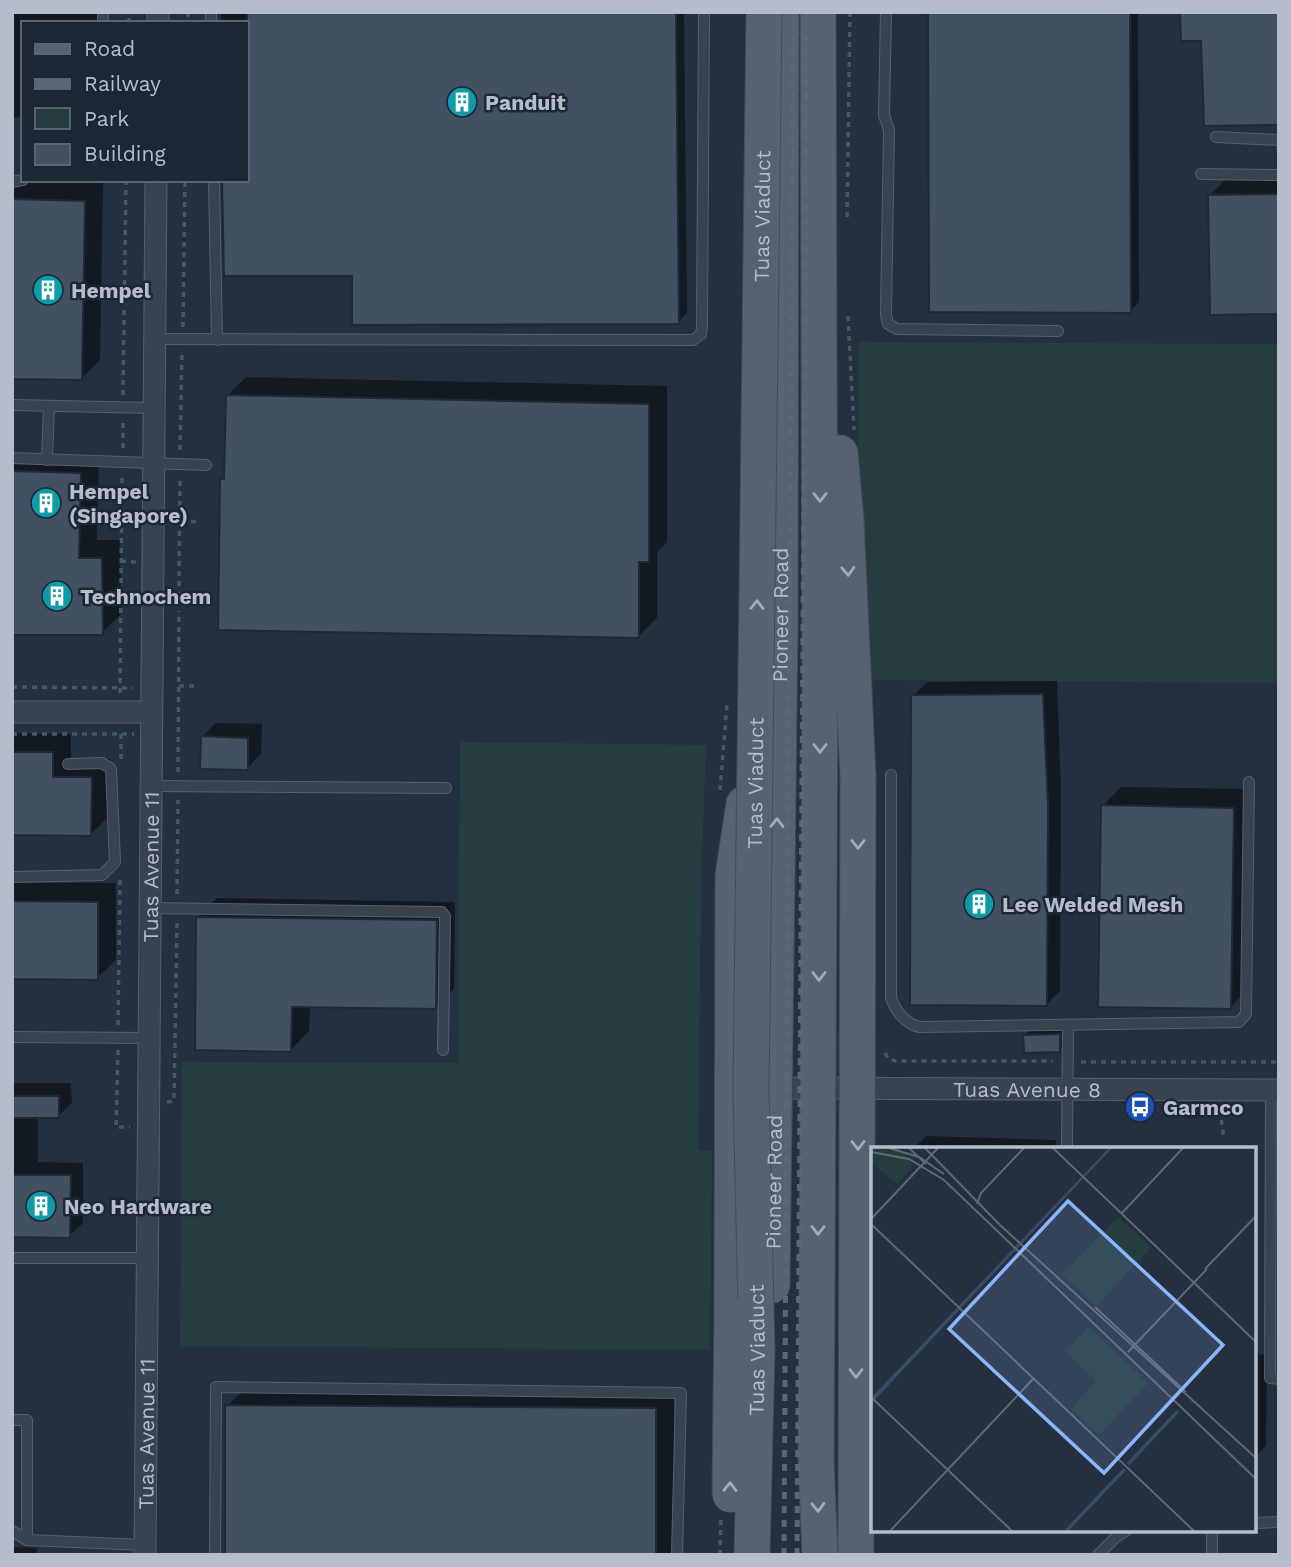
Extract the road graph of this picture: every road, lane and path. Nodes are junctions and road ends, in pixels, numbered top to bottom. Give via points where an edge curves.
1 (704, 12) edge
2 (764, 12) edge
3 (781, 12) edge
4 (818, 12) edge
5 (827, 12) edge
6 (886, 12) edge
7 (1216, 138) dead end
8 (1279, 140) edge
9 (1201, 174) dead end
10 (1279, 175) edge
11 (126, 182) edge
12 (156, 182) edge
13 (186, 182) edge
14 (214, 182) edge
15 (1058, 331) dead end
16 (154, 340) junction
17 (182, 340) junction
18 (217, 340) junction
19 (12, 405) edge
20 (49, 406) junction
21 (123, 407) junction
22 (153, 408) junction
23 (12, 458) edge
24 (47, 460) junction
25 (122, 463) junction
26 (153, 464) junction
27 (180, 465) junction
28 (206, 465) dead end
29 (181, 521) junction
30 (200, 522) dead end
31 (151, 597) junction
32 (179, 598) junction
33 (201, 598) dead end
34 (780, 627) junction
35 (178, 686) junction
36 (197, 686) dead end
37 (12, 687) edge
38 (120, 688) junction
39 (150, 688) junction
40 (12, 712) edge
41 (120, 712) junction
42 (150, 712) junction
43 (12, 734) edge
44 (121, 734) junction
45 (150, 734) junction
46 (121, 762) dead end
47 (68, 764) dead end
48 (891, 775) dead end
49 (1249, 782) dead end
50 (150, 786) junction
51 (178, 786) junction
52 (446, 788) dead end
53 (120, 872) dead end
54 (12, 877) edge
55 (149, 908) junction
56 (177, 908) junction
57 (1068, 1026) junction
58 (12, 1037) edge
59 (118, 1038) junction
60 (148, 1038) junction
61 (443, 1050) dead end
62 (773, 1088) junction
63 (818, 1088) junction
64 (1067, 1089) junction
65 (1275, 1090) edge
66 (148, 1104) junction
67 (147, 1127) junction
68 (1067, 1147) edge
69 (1275, 1150) edge
70 (12, 1258) edge
71 (146, 1258) junction
72 (771, 1330) junction
73 (720, 1332) dead end
74 (1279, 1379) edge
75 (12, 1420) edge
76 (871, 1458) edge
77 (846, 1459) dead end
78 (1256, 1522) edge
79 (1279, 1522) edge
80 (12, 1531) edge
81 (1124, 1532) edge
82 (1212, 1532) edge
83 (27, 1540) junction
84 (145, 1550) edge
85 (215, 1555) edge
86 (677, 1555) edge
87 (728, 1555) edge
88 (752, 1555) edge
89 (766, 1555) edge
90 (820, 1555) edge
91 (856, 1555) edge
92 (1098, 1555) edge
93 (1212, 1555) edge

1 - 18 lane via 702,327 698,337
88 -> 2 main road, Tuas Viaduct, bridge via 757,1351 751,1090
3 - 34 main road, Pioneer Road
4 -> 63 main road, Pioneer Road
5 -> 91 main road, bridge via 830,332 846,520 858,776
6 - 15 lane via 888,324 897,329
7 - 8 lane
9 - 10 lane
11 - 21 path
12 - 16 street, Tuas Avenue 11
13 - 17 path
14 - 18 lane
16 - 17 lane
16 - 22 street, Tuas Avenue 11
17 - 18 lane
17 - 27 path
19 - 20 lane
20 - 21 lane
20 - 24 lane
21 - 22 lane
21 - 25 path
22 - 26 street, Tuas Avenue 11
23 - 24 lane
24 - 25 lane
25 - 26 lane
25 - 38 path
26 - 27 lane
26 - 31 street, Tuas Avenue 11
27 - 28 lane
27 - 29 path
29 - 30 path
29 - 32 path
31 - 32 lane
31 - 39 street, Tuas Avenue 11
32 - 33 lane
32 - 35 path
62 -> 34 main road, Pioneer Road
87 -> 34 main road, bridge via 733,876 757,723
35 - 36 path
35 - 51 path
37 - 38 path
38 - 39 path
38 - 41 path
39 - 42 street, Tuas Avenue 11
40 - 41 street
41 - 42 street
41 - 44 path
42 - 45 street, Tuas Avenue 11
43 - 44 path
44 - 45 path
44 - 46 path
45 - 50 street, Tuas Avenue 11
47 - 54 lane via 102,762 111,769 115,862 102,875
48 - 57 lane via 891,997 895,1009 915,1027
49 - 57 lane via 1244,1018 1232,1023
50 - 51 lane
50 - 55 street, Tuas Avenue 11
51 - 52 lane
51 - 56 path
53 - 59 path
55 - 56 lane
55 - 60 street, Tuas Avenue 11
56 - 61 lane via 442,912
56 - 66 path via 174,1101
57 - 64 lane
58 - 59 lane
59 - 60 lane
59 - 67 path via 116,1127
60 - 66 street, Tuas Avenue 11
62 - 63 street, Tuas Avenue 8
62 - 72 main road, Pioneer Road
63 - 64 street, Tuas Avenue 8
63 -> 90 main road, Pioneer Road
64 - 65 street, Tuas Avenue 8
64 - 68 lane
65 - 69 lane
66 - 67 street, Tuas Avenue 11
67 - 71 street, Tuas Avenue 11
69 - 74 lane via 1270,1378
70 - 71 lane
71 - 84 street, Tuas Avenue 11
72 - 73 lane
72 - 89 main road, Pioneer Road
75 - 83 lane via 27,1420
76 - 77 lane
78 - 79 lane
80 - 83 lane
81 - 92 lane
82 - 93 lane
83 - 84 lane
85 - 86 lane via 216,1387 681,1393

